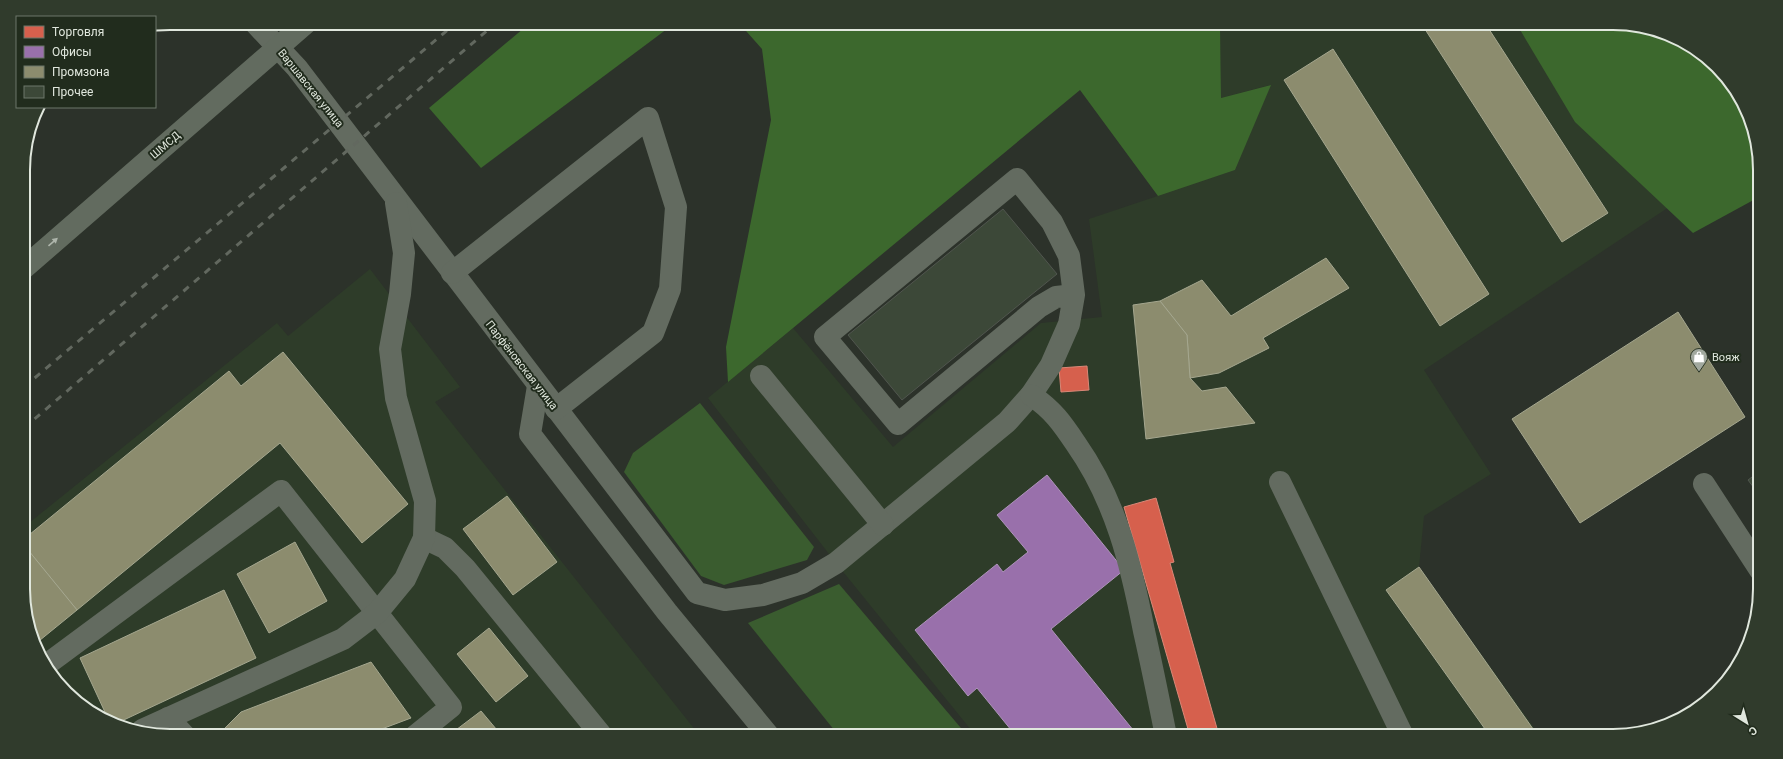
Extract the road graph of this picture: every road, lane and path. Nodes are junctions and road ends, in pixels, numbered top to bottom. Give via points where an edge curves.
1 (262, 30) edge
2 (280, 30) edge
3 (298, 30) edge
4 (349, 136) joint
5 (396, 200) junction
6 (30, 244) edge
7 (30, 263) edge
8 (452, 273) junction
9 (1074, 295) junction
10 (761, 376) dead end
11 (538, 386) junction
12 (1031, 395) junction
13 (556, 409) junction
14 (1280, 482) dead end
15 (1704, 484) dead end
16 (883, 525) junction
17 (424, 538) junction
18 (1753, 559) edge
19 (377, 613) junction
20 (51, 662) edge
21 (168, 718) junction
22 (149, 727) edge
23 (178, 729) edge
24 (424, 729) edge
25 (596, 729) edge
26 (763, 729) edge
27 (1165, 729) edge
28 (1400, 729) edge

1 - 4 street, Варшавская улица via 297,68
2 - 6 main road, ШМСД
7 -> 3 main road, ШМСД
4 - 5 street, Парфёновская улица
5 - 8 street, Парфёновская улица
5 - 17 street via 404,253 390,349 396,398 425,501
8 - 11 street, Парфёновская улица
8 - 13 street via 648,118 676,207 670,289 653,333
9 - 9 street via 1056,297 1039,307 898,424 825,337 1017,179 1052,222 1069,256
9 - 12 street via 1069,324 1051,364
10 - 16 street
11 - 13 street, Парфёновская улица
11 - 26 street via 530,434 667,612
12 - 16 street via 1007,422
12 - 27 street via 1058,417 1087,459 1114,515 1131,568
13 - 16 street, Парфёновская улица via 697,593 725,600 763,595 802,582 836,563
14 - 28 street
15 - 18 street
17 - 19 street via 405,579
17 - 25 street via 445,548 465,568
19 - 20 street via 281,492
19 - 21 street via 343,640
19 - 24 street via 451,707
21 - 22 street
21 - 23 street

